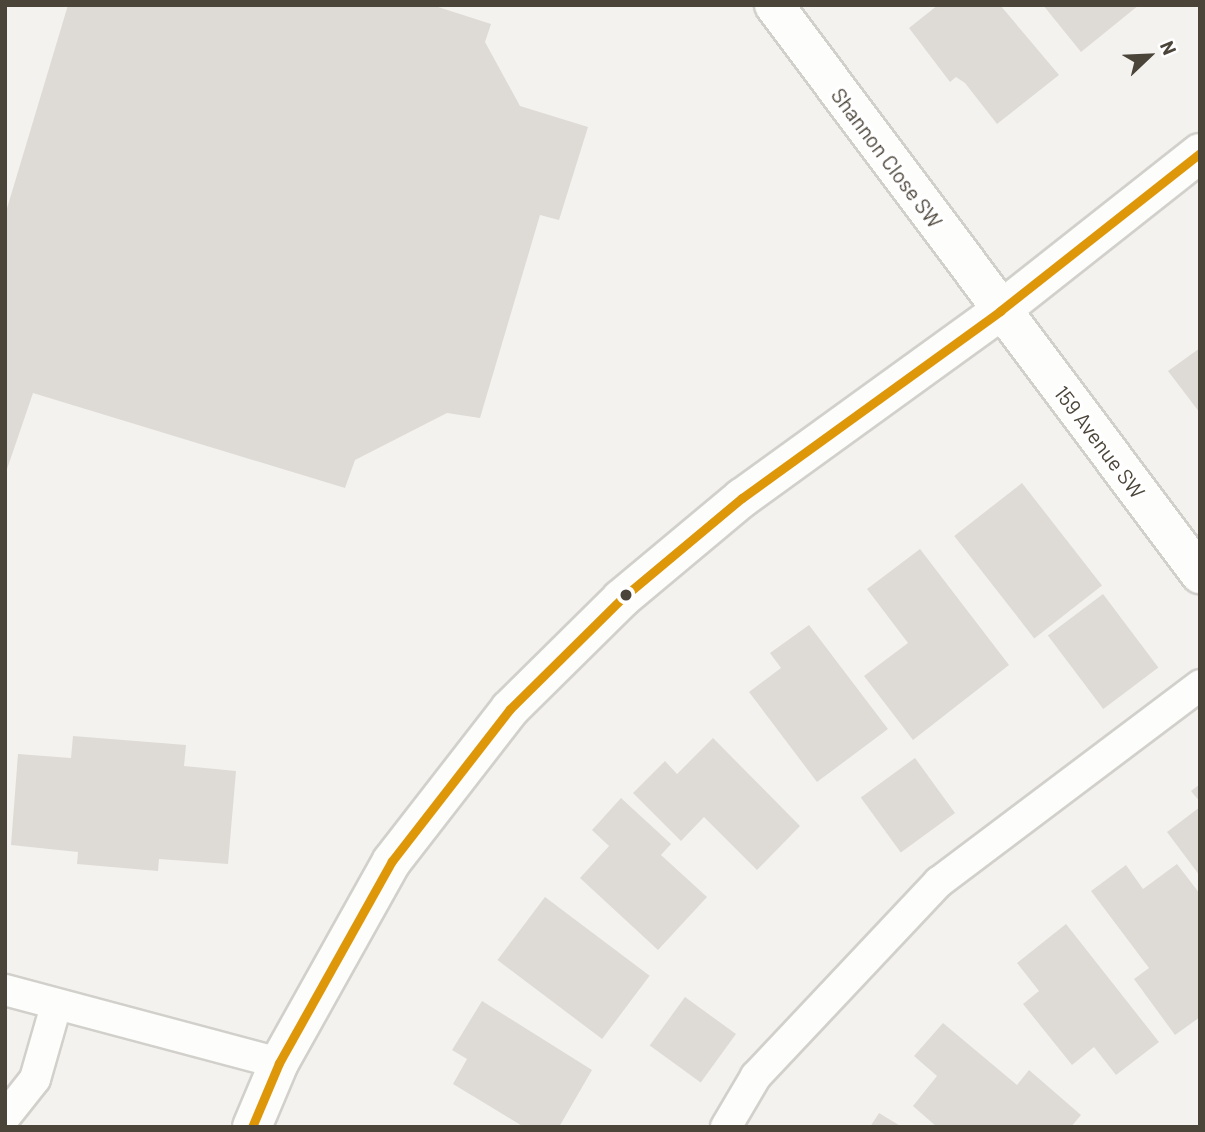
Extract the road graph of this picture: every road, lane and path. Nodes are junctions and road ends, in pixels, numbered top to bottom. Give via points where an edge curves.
1 (774, 5) edge
2 (1200, 153) edge
3 (1000, 311) junction
4 (1200, 574) edge
5 (1200, 685) edge
6 (5, 990) edge
7 (57, 1006) junction
8 (279, 1063) junction
9 (5, 1118) edge
10 (252, 1127) edge
11 (726, 1127) edge

1 - 3 street, Shannon Close SW
2 - 3 street
3 - 4 street, 159 Avenue SW
3 - 8 street via 742,498 621,599 510,709 392,860
5 - 11 lane via 939,882 756,1076
6 - 7 lane
7 - 8 lane
7 - 9 lane via 35,1079
8 - 10 street

